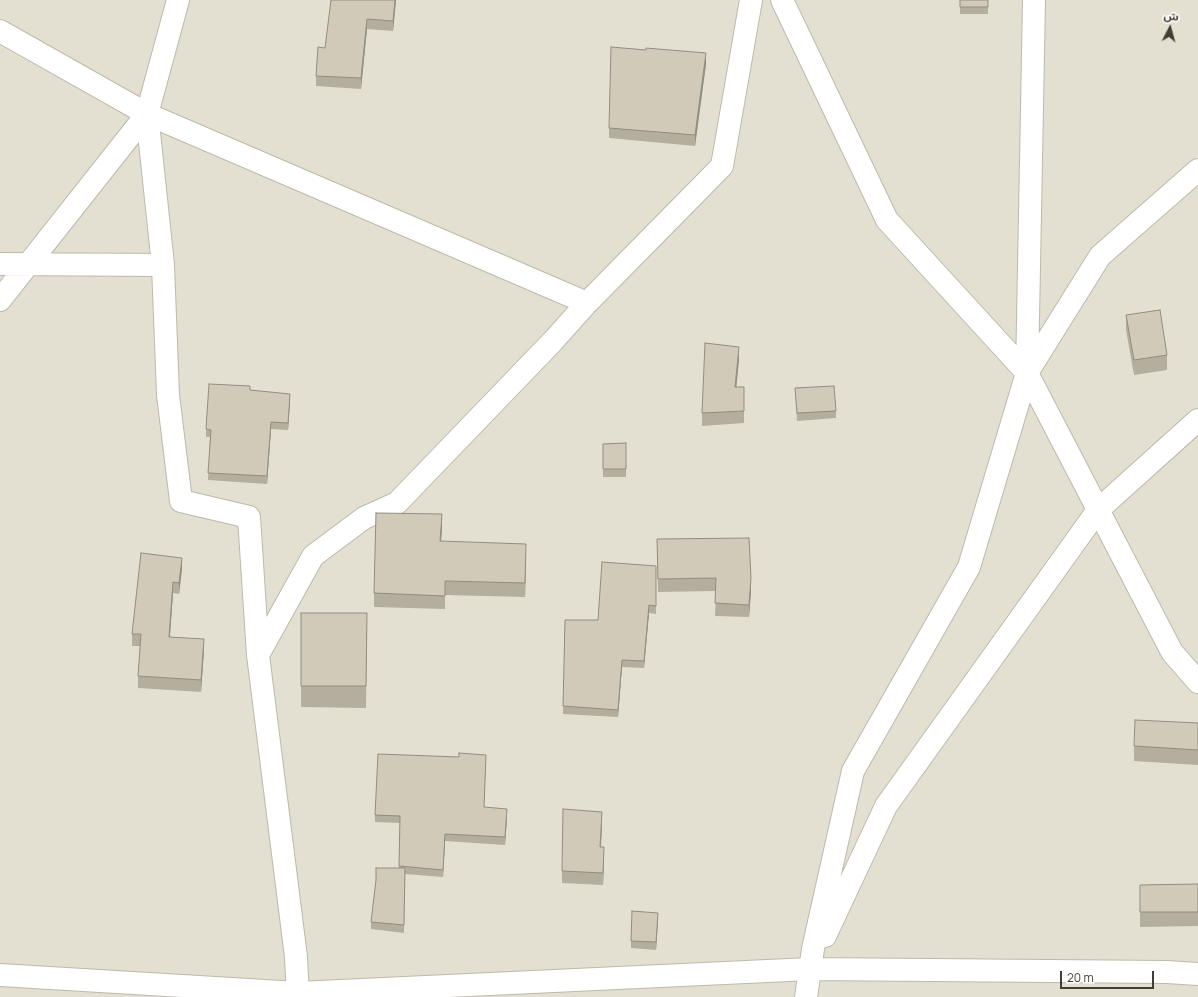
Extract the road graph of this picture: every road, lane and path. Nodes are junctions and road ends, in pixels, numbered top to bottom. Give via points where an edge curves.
1 (178, 0) edge
2 (751, 0) edge
3 (782, 0) edge
4 (1034, 0) edge
5 (0, 31) edge
6 (147, 114) junction
7 (1198, 170) edge
8 (0, 264) edge
9 (27, 264) junction
10 (163, 265) junction
11 (0, 300) edge
12 (586, 304) junction
13 (1027, 373) junction
14 (1198, 420) edge
15 (1098, 510) junction
16 (258, 654) junction
17 (1198, 682) edge
18 (810, 969) junction
19 (1198, 974) edge
20 (0, 975) edge
21 (298, 995) edge
22 (806, 997) edge

1 - 6 street
2 - 12 street via 722,166
3 - 13 street via 888,220
4 - 13 street
5 - 6 street
6 - 9 street
6 - 10 street
6 - 12 street
7 - 13 street via 1100,256
8 - 9 street
9 - 10 street
9 - 11 street
10 - 16 street via 168,395 181,501 249,517
12 - 16 street via 397,503 364,518 313,556
13 - 15 street
13 - 18 street via 969,567 854,771
14 - 15 street
15 - 17 street via 1172,652
15 - 18 street via 886,806
16 - 21 street via 296,957
18 - 19 street
18 - 21 street
18 - 22 street
20 - 21 street

